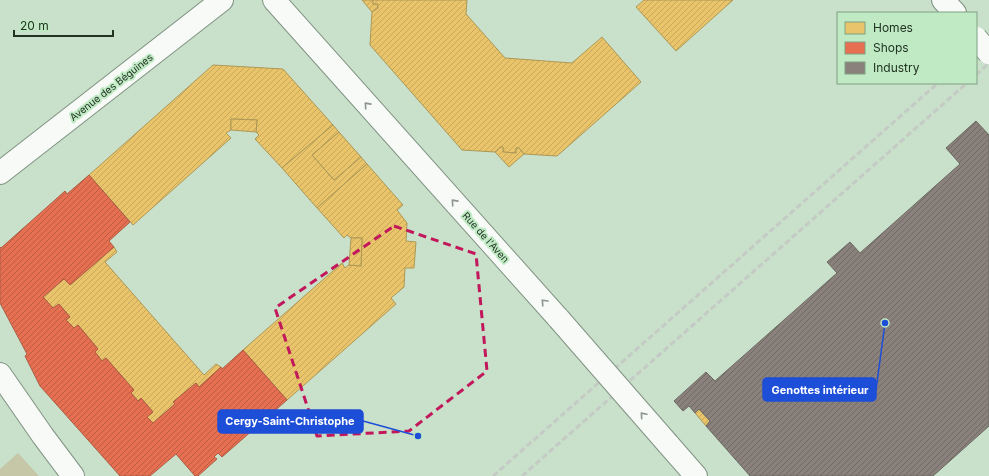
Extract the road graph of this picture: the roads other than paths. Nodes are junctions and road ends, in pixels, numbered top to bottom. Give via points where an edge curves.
1 (222, 0) edge
2 (274, 0) edge
3 (943, 0) edge
4 (954, 12) edge
5 (977, 39) edge
6 (989, 53) edge
7 (0, 173) edge
8 (0, 374) edge
9 (73, 476) edge
10 (696, 476) edge

1 - 7 street, Avenue des Béguines
10 -> 2 street, Rue de l'Aven, bridge
3 - 4 street
5 - 6 street, bridge
8 - 9 street

